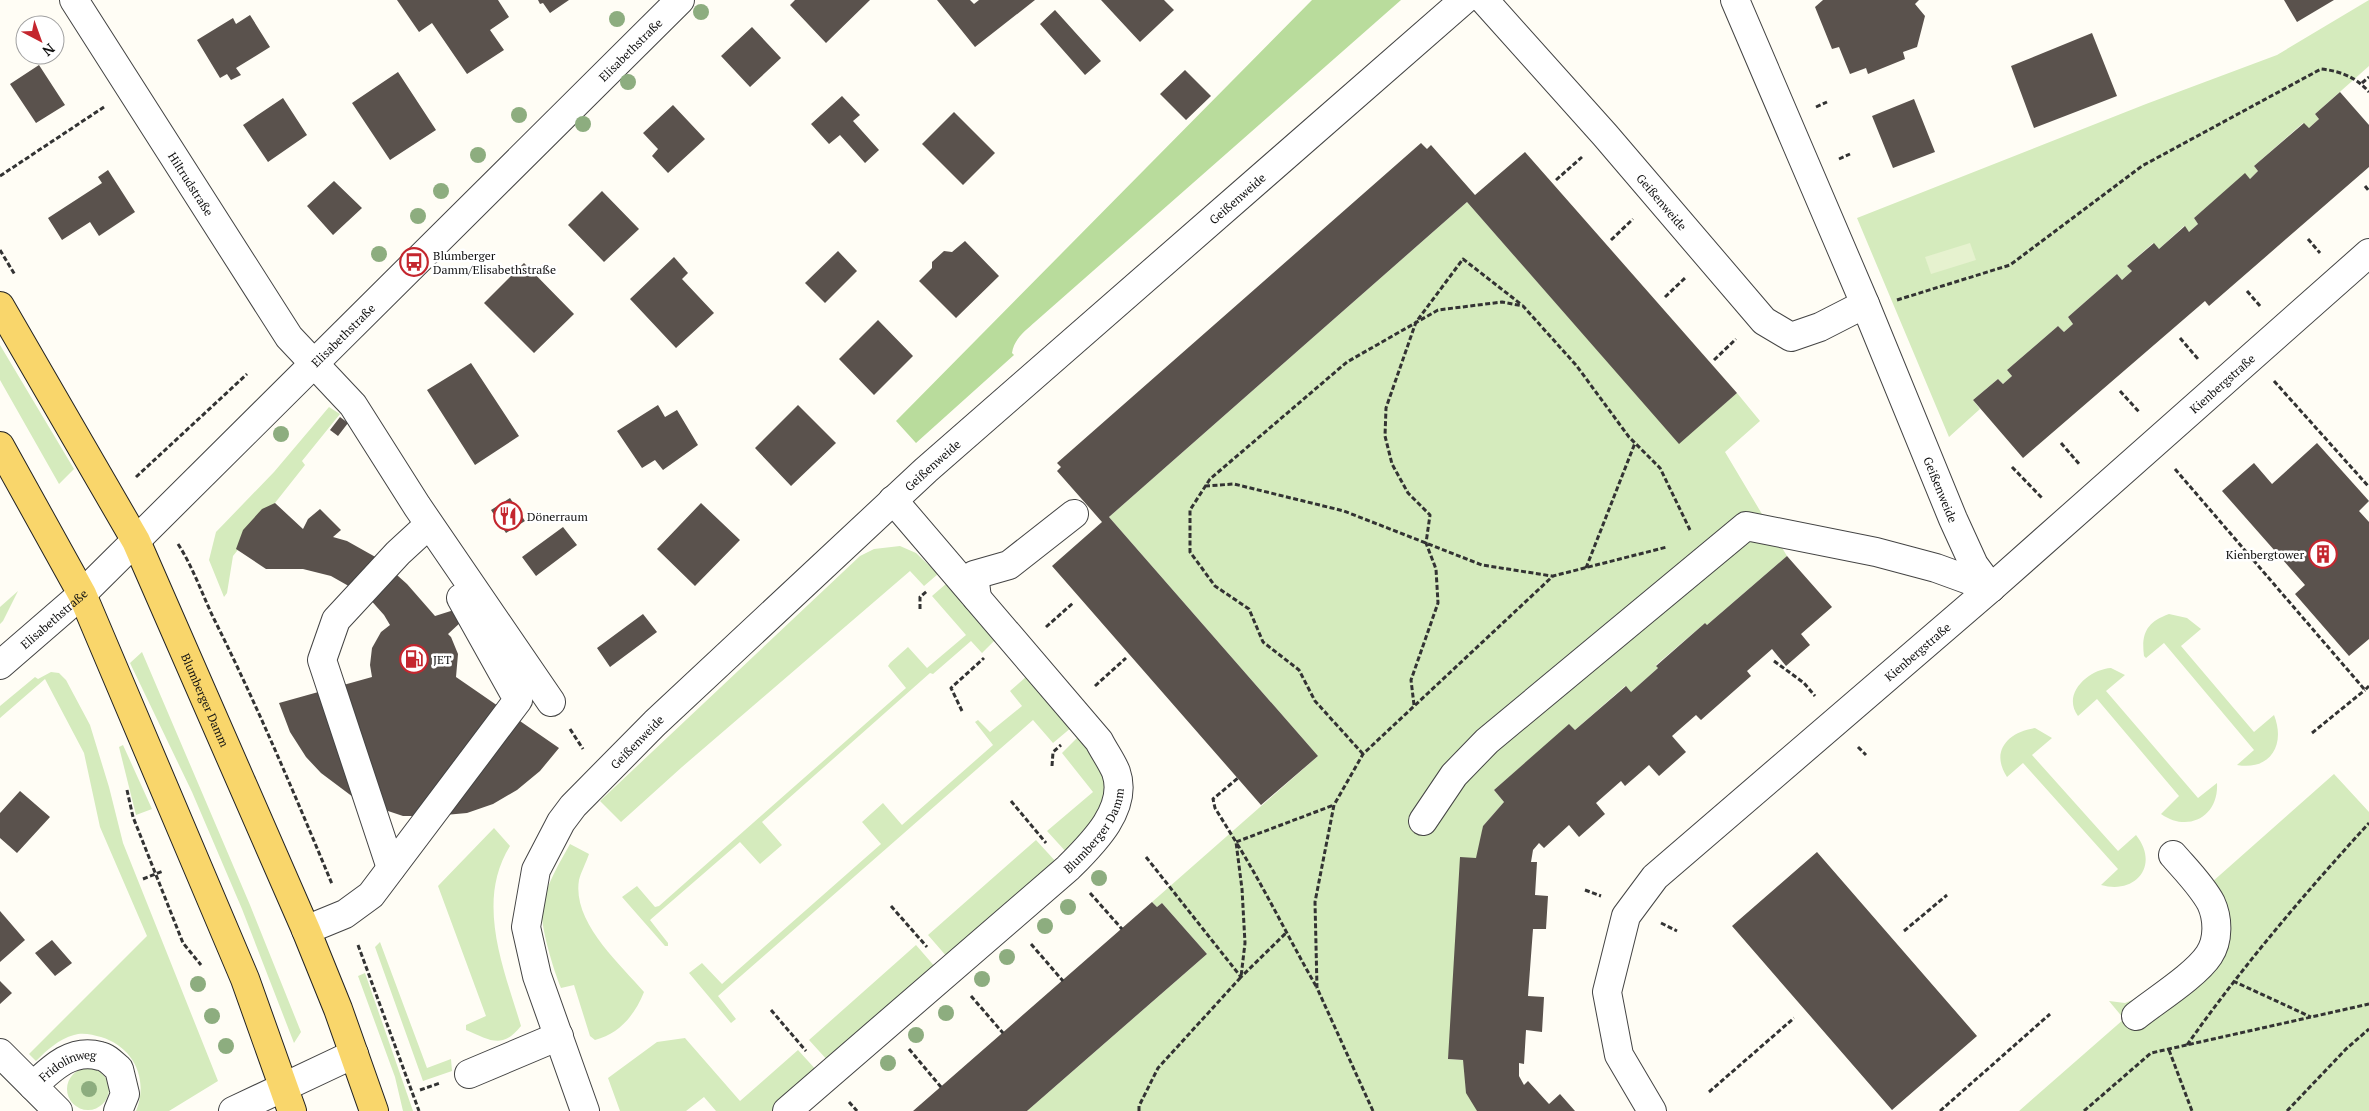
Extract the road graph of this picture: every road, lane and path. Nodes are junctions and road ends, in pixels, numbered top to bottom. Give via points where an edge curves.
1 (74, 0) edge
2 (680, 0) edge
3 (1464, 0) edge
4 (1484, 0) edge
5 (1735, 0) edge
6 (2369, 77) edge
7 (2362, 83) junction
8 (132, 89) junction
9 (2369, 92) edge
10 (1582, 157) dead end
11 (0, 176) edge
12 (1556, 180) dead end
13 (2365, 186) dead end
14 (2369, 191) edge
15 (1635, 217) dead end
16 (2308, 239) dead end
17 (1611, 240) dead end
18 (2369, 253) edge
19 (2324, 257) dead end
20 (1687, 276) dead end
21 (2247, 291) dead end
22 (1665, 297) dead end
23 (1894, 301) dead end
24 (1865, 304) junction
25 (0, 306) edge
26 (1523, 306) junction
27 (2263, 310) dead end
28 (1416, 322) junction
29 (1740, 336) dead end
30 (2180, 338) dead end
31 (2252, 356) junction
32 (1714, 360) dead end
33 (313, 364) junction
34 (2202, 364) dead end
35 (247, 374) dead end
36 (2120, 391) dead end
37 (2142, 416) dead end
38 (1635, 443) junction
39 (2061, 443) dead end
40 (2153, 444) junction
41 (0, 446) edge
42 (162, 453) dead end
43 (2012, 467) dead end
44 (2082, 468) dead end
45 (1205, 486) junction
46 (2369, 487) edge
47 (893, 500) junction
48 (2045, 501) dead end
49 (1074, 514) dead end
50 (420, 518) junction
51 (1693, 537) dead end
52 (136, 541) junction
53 (1426, 543) junction
54 (1586, 568) dead end
55 (1552, 576) dead end
56 (1991, 588) junction
57 (82, 594) junction
58 (202, 594) dead end
59 (977, 598) junction
60 (1009, 636) junction
61 (1126, 658) dead end
62 (0, 664) edge
63 (2369, 686) edge
64 (2365, 690) junction
65 (551, 702) dead end
66 (1414, 706) dead end
67 (1070, 708) junction
68 (962, 711) dead end
69 (2312, 733) dead end
70 (1363, 754) dead end
71 (1238, 778) dead end
72 (126, 789) dead end
73 (1334, 805) dead end
74 (1422, 821) dead end
75 (2369, 823) edge
76 (1236, 842) junction
77 (2174, 855) dead end
78 (1146, 857) dead end
79 (391, 868) junction
80 (168, 869) dead end
81 (155, 874) junction
82 (143, 879) dead end
83 (1947, 895) dead end
84 (345, 914) junction
85 (1009, 919) junction
86 (306, 930) junction
87 (1904, 931) dead end
88 (1286, 933) junction
89 (204, 968) dead end
90 (1241, 977) junction
91 (1063, 981) dead end
92 (2234, 982) junction
93 (1317, 988) dead end
94 (2369, 1004) edge
95 (2050, 1014) dead end
96 (2136, 1016) dead end
97 (2310, 1017) junction
98 (1794, 1018) dead end
99 (887, 1024) junction
100 (2369, 1029) edge
101 (559, 1036) junction
102 (2187, 1046) junction
103 (2169, 1050) junction
104 (0, 1053) edge
105 (354, 1054) junction
106 (469, 1074) dead end
107 (33, 1086) junction
108 (941, 1087) dead end
109 (1709, 1092) dead end
110 (287, 1099) edge
111 (58, 1111) edge
112 (118, 1111) edge
113 (233, 1111) edge
114 (374, 1111) edge
115 (418, 1111) edge
116 (585, 1111) edge
117 (787, 1111) edge
118 (1139, 1111) edge
119 (1652, 1111) edge
120 (1940, 1111) edge
121 (2084, 1111) edge
122 (2192, 1111) edge
123 (2287, 1111) edge

1 - 8 street, Hiltrudstraße
2 - 33 street, Elisabethstraße
3 - 47 street, Geißenweide
4 - 24 street, Geißenweide via 1764,321 1791,337 1820,328
5 - 24 street, Geißenweide
6 - 7 path
7 - 9 path
7 - 23 path via 2338,71 2321,69 2142,166 2010,265
8 - 11 path
8 - 33 street, Hiltrudstraße via 289,337
10 - 12 path
13 - 14 path
15 - 17 path
16 - 19 path
18 - 31 street, Kienbergstraße
20 - 22 path
21 - 27 path
24 - 56 street, Geißenweide via 1974,566
25 - 52 main road, Blumberger Damm
26 - 28 path via 1502,302 1438,310
26 - 28 path via 1463,259
26 - 38 path via 1576,365
28 - 45 path via 1347,362
28 - 53 path via 1386,408 1385,436 1392,464 1408,492 1430,515
29 - 32 path
30 - 34 path
31 - 40 street, Kienbergstraße
31 - 46 path
33 - 50 street, Hiltrudstraße via 353,405
33 - 52 street, Elisabethstraße
35 - 42 path
36 - 37 path
38 - 51 path via 1660,468
38 - 54 path
39 - 44 path
40 - 56 street, Kienbergstraße
40 - 64 path
41 - 57 main road
43 - 48 path
45 - 53 path via 1234,484 1344,511
45 - 70 path via 1190,510 1190,552 1215,586 1249,609 1263,642 1299,670 1315,701
47 - 59 street, Blumberger Damm
47 - 101 street, Geißenweide via 655,723 561,822 536,870 526,927 537,976
49 - 59 street via 1008,564 974,575
50 - 65 street
50 - 79 street via 398,553 336,620 322,660
50 - 79 street via 518,700
52 - 57 street, Elisabethstraße
52 - 86 main road, Blumberger Damm
53 - 55 path via 1482,565
53 - 66 path via 1436,569 1438,602 1411,680
56 - 74 street via 1936,568 1876,552 1746,526 1487,741 1454,775
56 - 119 street, Kienbergstraße via 1655,877 1626,916 1606,992 1619,1055
57 - 62 street, Elisabethstraße
57 - 110 main road via 244,979
58 - 84 path via 241,674
59 - 60 street, Blumberger Damm
60 - 67 street, Blumberger Damm
60 - 68 path via 951,688
61 - 67 path
63 - 64 path
64 - 69 path
67 - 85 street, Blumberger Damm via 1099,741 1116,774 1116,805 1091,845
71 - 76 path via 1213,799
72 - 81 path
73 - 76 path
75 - 92 path
76 - 88 path via 1262,884
76 - 90 path via 1245,943
77 - 96 street via 2210,902 2217,934 2210,954 2196,969
78 - 90 path
79 - 84 street via 371,895
80 - 81 path
81 - 82 path
81 - 89 path via 183,943
83 - 87 path
84 - 86 street
84 - 115 path
85 - 91 path
85 - 99 street, Blumberger Damm
86 - 105 main road, Blumberger Damm
88 - 90 path
88 - 93 path
90 - 118 path via 1158,1068
92 - 97 path
92 - 102 path
94 - 97 path
95 - 120 path
97 - 102 path
98 - 109 path
99 - 108 path
99 - 117 street, Blumberger Damm
100 - 123 path
101 - 106 street
101 - 116 street
102 - 103 path
103 - 121 path via 2151,1053
103 - 122 path
104 - 107 street, Fridolinweg
105 - 110 street
105 - 114 main road, Blumberger Damm
107 - 111 street, Fridolinweg
107 - 112 street, Fridolinweg via 55,1065 78,1054 102,1056 119,1069 125,1094
110 - 113 street

